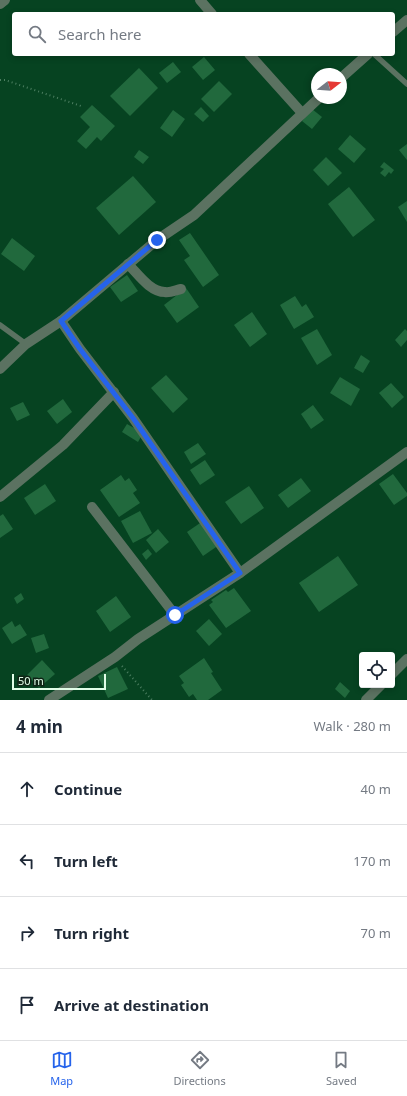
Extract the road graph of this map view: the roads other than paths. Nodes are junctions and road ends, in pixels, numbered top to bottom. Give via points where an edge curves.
1 (5, 0) edge
2 (200, 0) edge
3 (0, 4) edge
4 (210, 12) edge
5 (407, 20) edge
6 (395, 30) edge
7 (251, 56) edge
8 (366, 56) edge
9 (376, 56) edge
10 (347, 73) edge
11 (407, 84) edge
12 (312, 104) edge
13 (302, 113) junction
14 (128, 264) junction
15 (181, 289) dead end
16 (61, 321) junction
17 (0, 325) edge
18 (26, 344) junction
19 (0, 369) edge
20 (114, 392) junction
21 (407, 452) edge
22 (0, 497) edge
23 (92, 507) dead end
24 (240, 573) junction
25 (175, 615) junction
26 (407, 659) edge
27 (395, 671) edge
28 (378, 688) edge
29 (49, 700) edge
30 (366, 700) edge

1 - 3 street
2 - 4 street
5 - 6 street
7 - 13 street
8 - 10 street
9 - 11 lane
12 - 13 street
13 - 14 street via 194,215
14 - 15 street via 150,287 158,291
14 - 16 street
16 - 18 street
16 - 20 street
17 - 18 lane
18 - 19 street
20 - 22 street via 62,445
20 - 24 street
21 - 24 street
23 - 25 street
24 - 25 street
25 - 29 street
26 - 27 street
28 - 30 street

